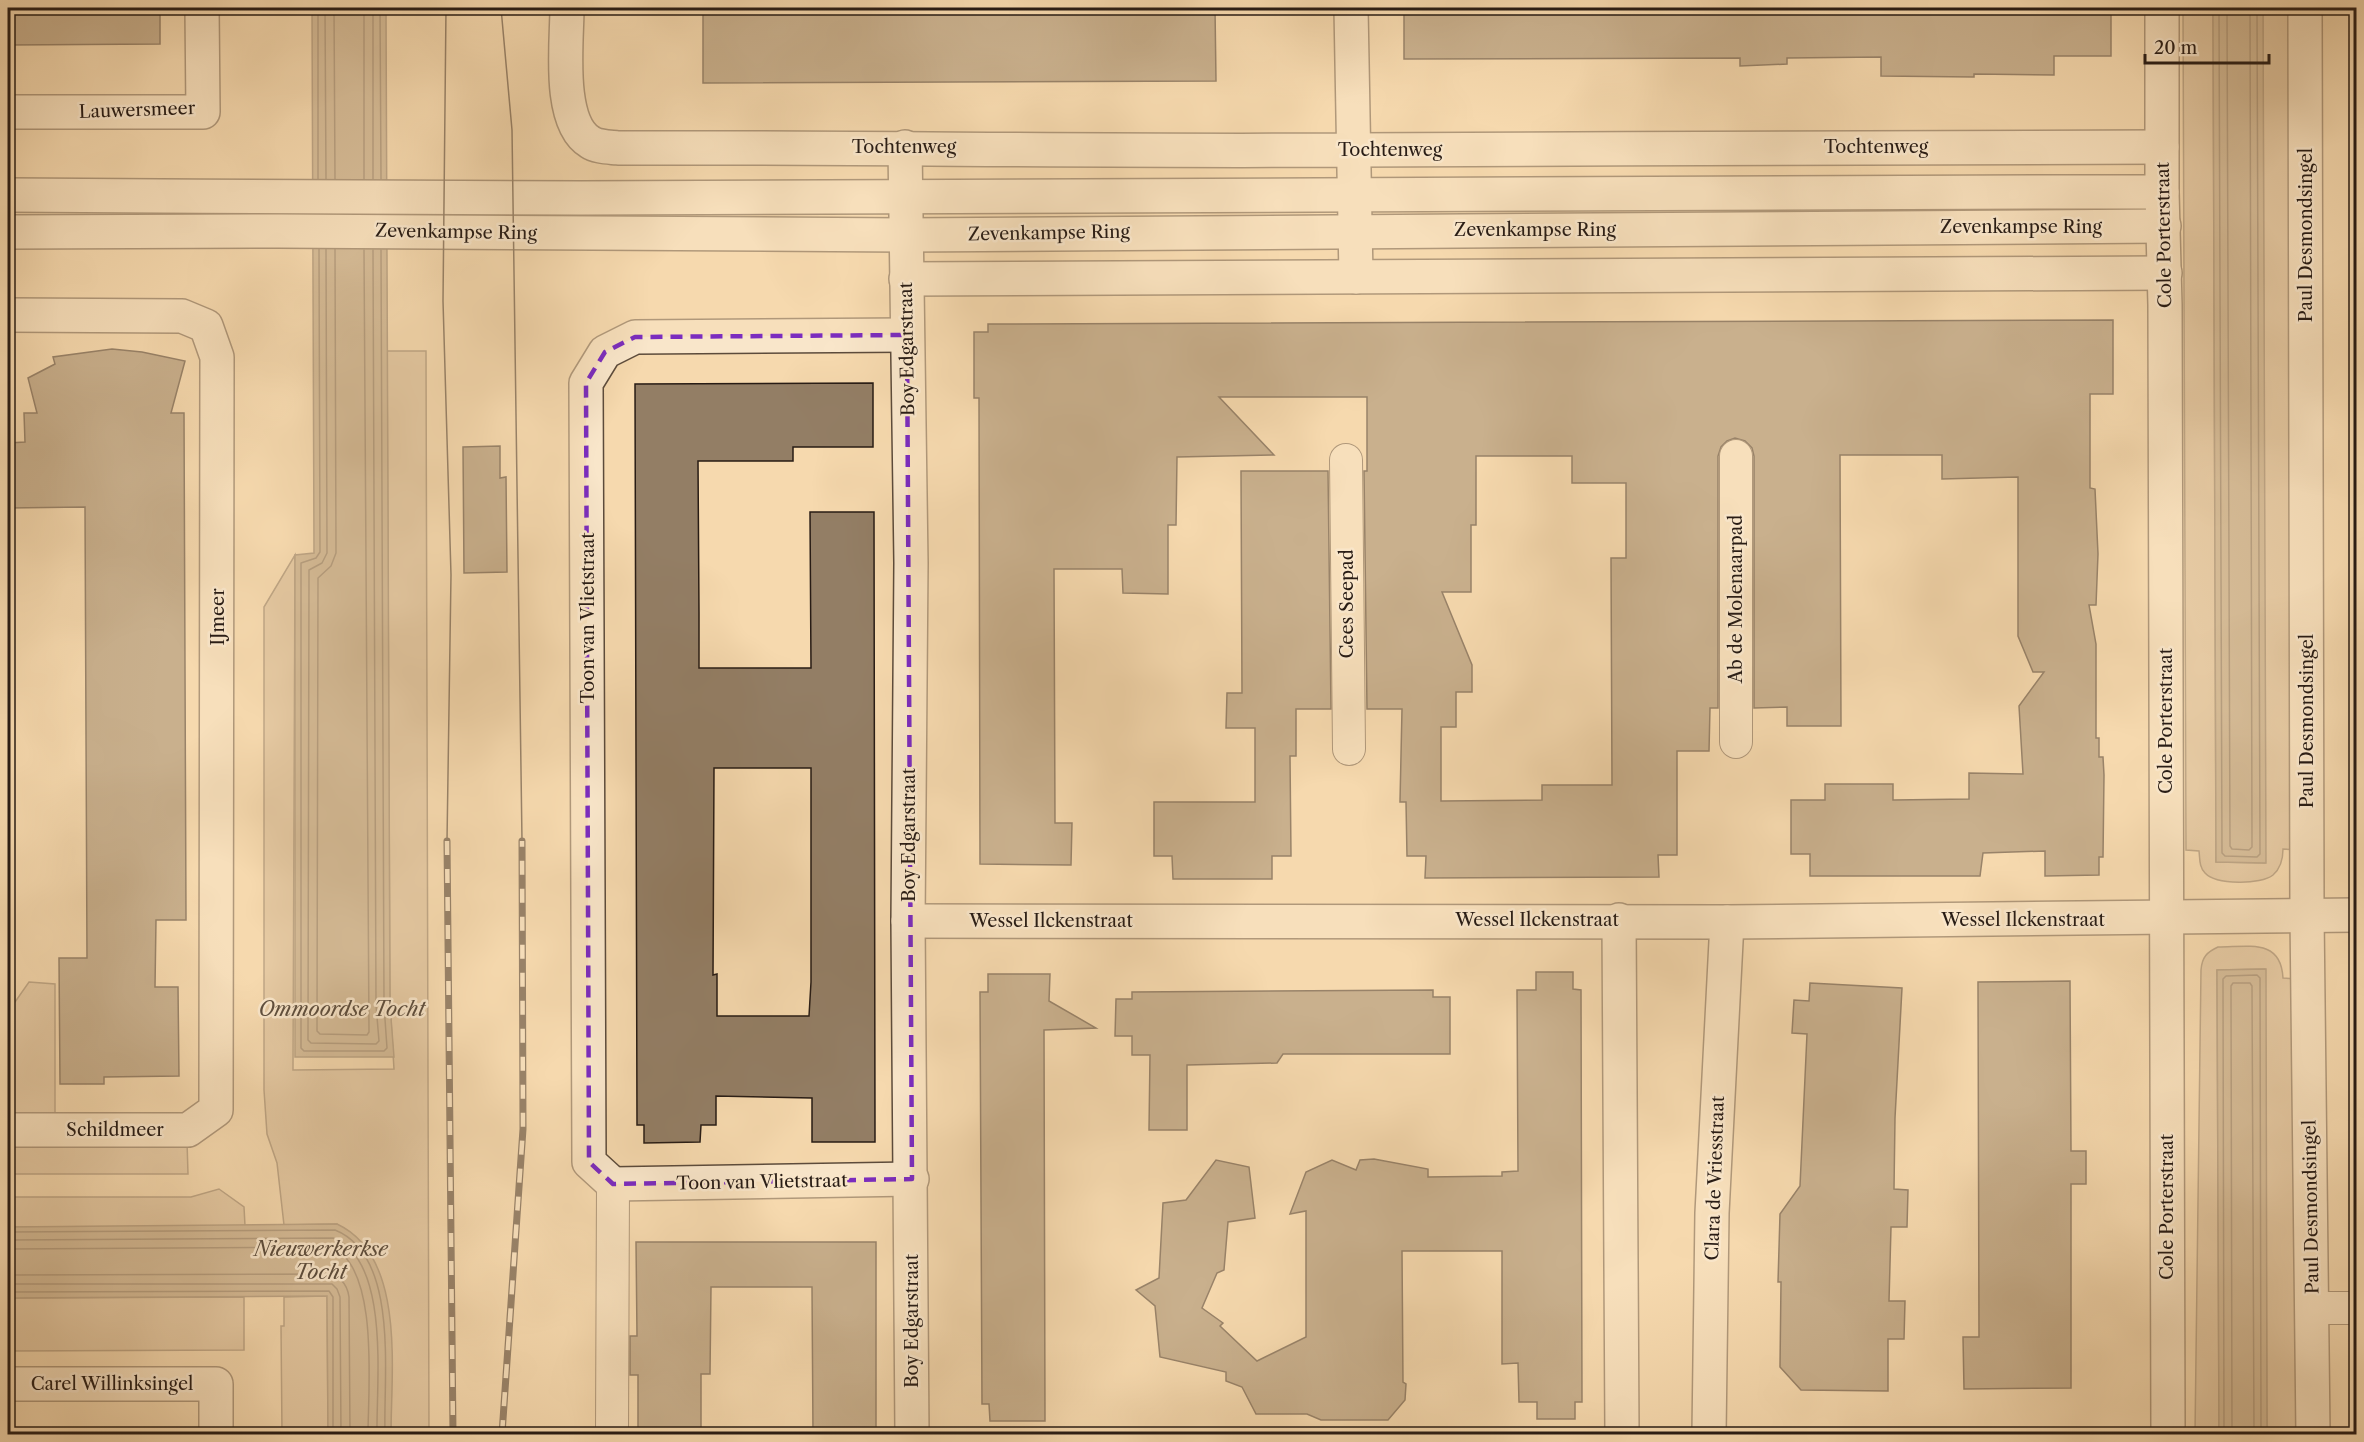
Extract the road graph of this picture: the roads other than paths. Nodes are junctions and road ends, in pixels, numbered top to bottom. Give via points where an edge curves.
1 (202, 8) edge
2 (567, 8) edge
3 (1351, 8) edge
4 (2162, 8) edge
5 (2306, 8) edge
6 (8, 112) edge
7 (904, 147) junction
8 (2162, 147) junction
9 (1352, 150) junction
10 (2162, 192) junction
11 (8, 195) edge
12 (1353, 195) junction
13 (905, 196) junction
14 (2164, 226) junction
15 (1354, 231) junction
16 (8, 232) edge
17 (905, 235) junction
18 (2165, 273) junction
19 (1356, 277) junction
20 (906, 279) junction
21 (8, 315) edge
22 (907, 335) junction
23 (1736, 456) dead end
24 (1346, 460) dead end
25 (1736, 742) dead end
26 (1349, 749) dead end
27 (2307, 915) junction
28 (2356, 915) edge
29 (2166, 919) junction
30 (1619, 920) junction
31 (908, 921) junction
32 (1728, 922) junction
33 (216, 1110) joint
34 (8, 1130) edge
35 (912, 1179) junction
36 (613, 1184) junction
37 (2312, 1308) junction
38 (2356, 1308) edge
39 (8, 1384) edge
40 (216, 1434) edge
41 (612, 1434) edge
42 (912, 1434) edge
43 (1622, 1434) edge
44 (1709, 1434) edge
45 (2168, 1434) edge
46 (2313, 1434) edge

1 - 6 street, Lauwersmeer via 203,112
2 - 7 street, Tochtenweg via 567,98 578,130 591,143 618,148
3 - 9 street
4 - 8 street, Cole Porterstraat
5 - 27 street, Paul Desmondsingel
7 - 9 street, Tochtenweg
7 - 13 street
8 - 9 street, Tochtenweg
8 - 10 street, Cole Porterstraat
9 - 12 street
10 - 12 street, Zevenkampse Ring
10 - 14 street, Cole Porterstraat
11 - 13 street, Zevenkampse Ring
12 - 13 street, Zevenkampse Ring
12 - 15 street
13 - 17 street
14 - 15 street, Zevenkampse Ring
14 - 18 street, Cole Porterstraat
15 - 17 street, Zevenkampse Ring
15 - 19 street
16 - 17 street, Zevenkampse Ring
17 - 20 street, Boy Edgarstraat
18 - 19 street
18 - 29 street, Cole Porterstraat
19 - 20 street
20 - 22 street, Boy Edgarstraat
21 - 33 street, IJmeer via 183,316 206,326 217,357
22 - 31 street, Boy Edgarstraat via 911,563
22 - 36 street, Toon van Vlietstraat via 635,337 605,352 586,383 589,1162
23 - 25 street, Ab de Molenaarpad
24 - 26 street, Cees Seepad
27 - 28 street, Wessel Ilckenstraat
27 - 29 street, Wessel Ilckenstraat
27 - 37 street, Paul Desmondsingel
29 - 32 street, Wessel Ilckenstraat
29 - 45 street, Cole Porterstraat
30 - 31 street, Wessel Ilckenstraat
30 - 32 street, Wessel Ilckenstraat
30 - 43 street
31 - 35 street, Boy Edgarstraat
32 - 44 street, Clara de Vriesstraat via 1712,1213
33 - 34 street, Schildmeer via 188,1130
35 - 36 street, Toon van Vlietstraat
35 - 42 street, Boy Edgarstraat
36 - 41 street
37 - 38 street
37 - 46 street, Paul Desmondsingel
39 - 40 street, Carel Willinksingel via 216,1384

